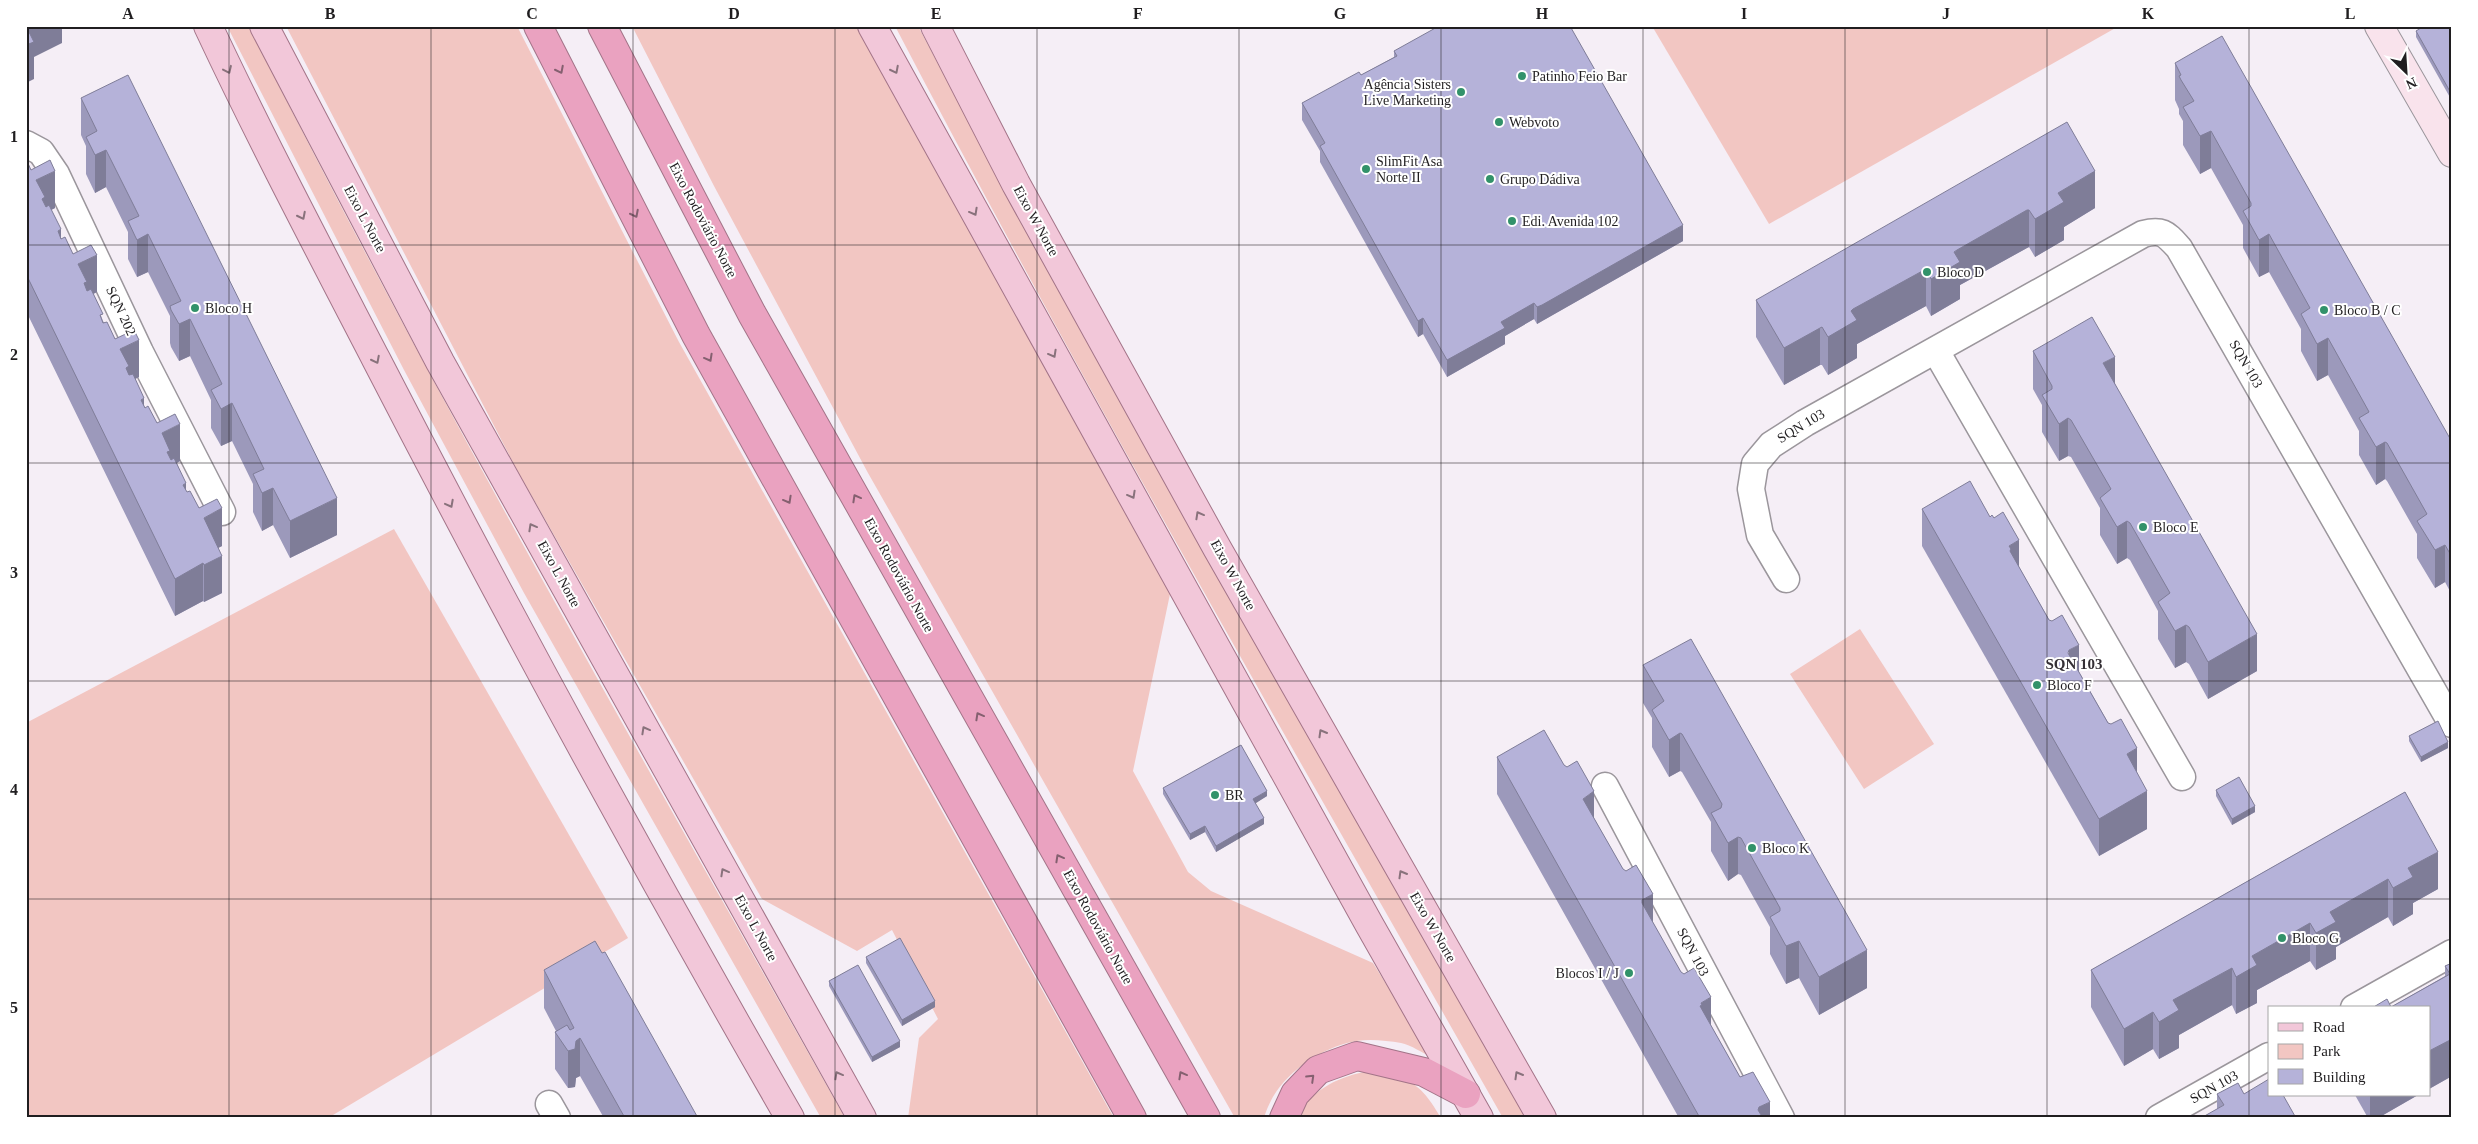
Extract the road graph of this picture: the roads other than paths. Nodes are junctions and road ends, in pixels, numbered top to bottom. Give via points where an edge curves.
1 (208, 26) edge
2 (264, 26) edge
3 (538, 26) edge
4 (602, 26) edge
5 (872, 26) edge
6 (935, 26) edge
7 (2380, 26) edge
8 (26, 144) edge
9 (2452, 153) edge
10 (1936, 351) junction
11 (222, 512) dead end
12 (1786, 579) dead end
13 (2452, 724) edge
14 (2182, 777) dead end
15 (1605, 786) dead end
16 (2452, 953) edge
17 (2358, 1006) edge
18 (2268, 1057) edge
19 (1466, 1094) junction
20 (790, 1118) edge
21 (862, 1118) edge
22 (1132, 1118) edge
23 (1206, 1118) edge
24 (1284, 1118) edge
25 (1479, 1118) edge
26 (1542, 1118) edge
27 (1781, 1118) edge
28 (2159, 1118) edge

1 -> 20 main road via 246,107 452,507 669,909
21 -> 2 main road, Eixo L Norte via 440,362
3 -> 22 highway via 701,343
23 -> 4 highway, Eixo Rodoviário Norte via 752,314
5 -> 19 main road via 1364,916
26 -> 6 main road, Eixo W Norte via 1217,548 1016,184
7 - 9 street
8 - 11 street, SQN 202 via 40,152 56,174 140,352
10 - 12 street, SQN 103 via 1804,423 1771,445 1755,464 1750,489 1760,535
10 - 13 street, SQN 103 via 2143,234 2156,230 2167,235 2179,248
10 - 14 street
15 - 27 street, SQN 103
16 - 17 street
18 - 28 street, SQN 103
24 -> 19 highway via 1294,1094 1318,1070 1357,1056 1424,1072
19 - 25 main road

